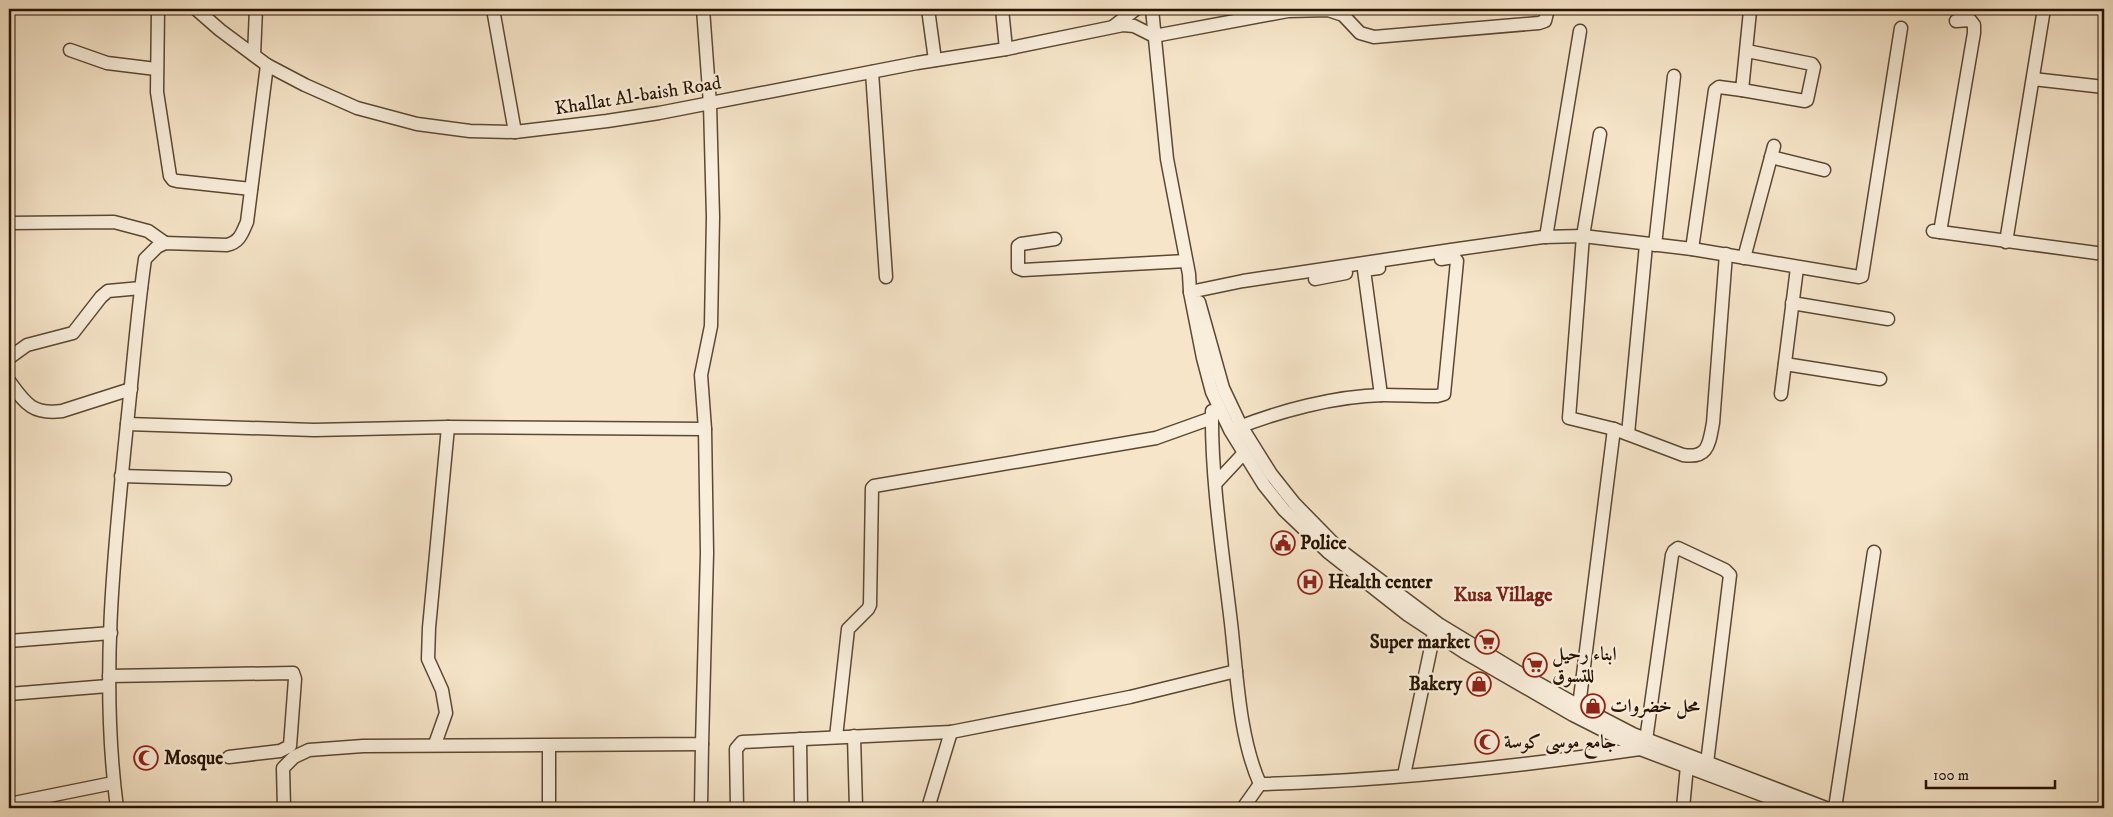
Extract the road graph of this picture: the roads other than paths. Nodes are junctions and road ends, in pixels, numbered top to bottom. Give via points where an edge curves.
1 (158, 9) edge
2 (196, 9) edge
3 (256, 9) edge
4 (493, 9) edge
5 (703, 9) edge
6 (928, 9) edge
7 (1002, 9) edge
8 (1136, 9) edge
9 (1152, 9) edge
10 (1750, 11) dead end
11 (1547, 14) dead end
12 (2043, 15) dead end
13 (1956, 21) dead end
14 (1112, 28) junction
15 (1901, 28) dead end
16 (1580, 30) dead end
17 (1154, 36) junction
18 (1006, 49) junction
19 (70, 50) dead end
20 (1747, 51) junction
21 (254, 55) junction
22 (934, 60) junction
23 (268, 65) junction
24 (156, 69) junction
25 (872, 72) junction
26 (1674, 76) dead end
27 (2033, 78) junction
28 (2104, 87) edge
29 (1742, 90) junction
30 (710, 104) junction
31 (515, 132) junction
32 (1600, 134) dead end
33 (1824, 170) dead end
34 (251, 189) junction
35 (9, 223) edge
36 (1584, 236) junction
37 (1546, 237) junction
38 (1055, 239) dead end
39 (2006, 242) junction
40 (165, 243) junction
41 (1651, 245) junction
42 (1692, 249) junction
43 (1726, 254) junction
44 (2104, 254) edge
45 (1744, 258) junction
46 (1186, 261) junction
47 (1797, 268) junction
48 (1364, 270) junction
49 (886, 278) dead end
50 (1315, 279) dead end
51 (140, 288) junction
52 (1193, 292) junction
53 (1792, 303) junction
54 (1888, 319) dead end
55 (9, 358) edge
56 (1784, 364) junction
57 (1880, 379) dead end
58 (9, 381) edge
59 (131, 389) junction
60 (1212, 392) junction
61 (1781, 394) dead end
62 (1381, 395) junction
63 (1212, 418) junction
64 (127, 424) junction
65 (448, 427) junction
66 (1235, 428) junction
67 (705, 429) junction
68 (1614, 429) junction
69 (1628, 434) junction
70 (1243, 454) junction
71 (121, 476) junction
72 (225, 480) dead end
73 (1216, 483) junction
74 (1305, 523) junction
75 (1874, 552) dead end
76 (1411, 610) junction
77 (111, 633) junction
78 (1434, 633) junction
79 (9, 641) edge
80 (1236, 671) junction
81 (109, 681) junction
82 (9, 694) edge
83 (1578, 706) junction
84 (951, 732) junction
85 (1622, 735) junction
86 (854, 736) junction
87 (836, 737) junction
88 (800, 739) junction
89 (435, 744) junction
90 (702, 744) junction
91 (1643, 744) junction
92 (549, 746) junction
93 (229, 757) dead end
94 (1707, 763) junction
95 (1687, 766) junction
96 (1404, 775) junction
97 (113, 783) junction
98 (1260, 784) junction
99 (9, 804) edge
100 (1779, 805) edge
101 (116, 808) edge
102 (284, 808) edge
103 (548, 808) edge
104 (701, 808) edge
105 (737, 808) edge
106 (801, 808) edge
107 (856, 808) edge
108 (928, 808) edge
109 (1243, 808) edge
110 (1683, 808) edge
111 (1797, 808) edge
112 (1826, 808) edge
113 (1835, 808) edge

1 - 24 street
2 - 21 street, Khallat Al-baish Road
3 - 21 street
4 - 31 street
5 - 30 street
6 - 22 street
7 - 18 street
8 - 14 street
9 - 17 street
10 - 20 street
11 - 17 street via 1545,21 1539,23 1374,37 1360,33 1336,12 1288,11
12 - 27 street
13 - 39 street via 1970,20 1974,33 1936,232
14 - 17 street, Khallat Al-baish Road via 1134,26
14 - 18 street, Khallat Al-baish Road
15 - 47 street via 1862,276 1857,278
16 - 37 street
17 - 46 street via 1167,159
18 - 22 street, Khallat Al-baish Road
19 - 24 street via 107,63
20 - 29 street
20 - 29 street via 1812,64 1814,68 1805,101
21 - 23 street, Khallat Al-baish Road
22 - 25 street, Khallat Al-baish Road
23 - 31 street, Khallat Al-baish Road via 357,108 384,116 470,131
23 - 34 street
24 - 34 street via 160,117 173,180
25 - 30 street, Khallat Al-baish Road
25 - 49 street
26 - 41 street
27 - 28 street
27 - 39 street
29 - 42 street via 1719,86 1714,90
30 - 31 street, Khallat Al-baish Road
30 - 67 street via 713,217 710,326 702,375
32 - 36 street
33 - 45 street via 1773,152
34 - 40 street via 247,222 234,243
35 - 40 street via 114,222 148,231
36 - 37 street
36 - 41 street
36 - 68 street via 1569,416
37 - 52 street via 1312,270
38 - 46 street via 1018,246 1018,268
39 - 44 street
40 - 51 street via 145,259
41 - 42 street
41 - 69 street
42 - 43 street
43 - 45 street
43 - 69 street via 1709,445 1702,454 1683,455
45 - 47 street
46 - 52 street
47 - 53 street
48 - 50 street
48 - 62 street
48 - 62 street via 1454,257 1457,261 1444,394
51 - 55 street via 108,291 73,333 27,345
51 - 59 street
52 - 60 street
52 - 66 street
53 - 54 street
53 - 56 street
56 - 57 street
56 - 61 street
58 - 59 street via 25,404 50,412
59 - 64 street
60 - 63 street
60 - 66 street
62 - 66 street via 1288,410
63 - 73 street
63 - 87 street via 1156,438 874,486 870,605 848,629
64 - 65 street via 314,430
64 - 71 street
65 - 67 street
65 - 89 street via 428,628 428,659 442,690 446,713
66 - 70 street
66 - 74 street
67 - 90 street via 707,553
68 - 69 street
68 - 83 street
70 - 73 street
70 - 74 street via 1284,510
71 - 72 street
71 - 77 street
73 - 80 street
74 - 76 street via 1328,552
75 - 113 street
76 - 78 street
76 - 83 street
77 - 79 street
77 - 81 street
78 - 85 street
78 - 96 street
80 - 84 street via 1130,697
80 - 98 street via 1247,748
81 - 82 street
81 - 93 street via 293,673 290,746 280,751
81 - 97 street
83 - 85 street
84 - 86 street
84 - 108 street
85 - 91 street
86 - 87 street
86 - 107 street
87 - 88 street
88 - 105 street via 742,742 737,746
88 - 106 street
89 - 92 street
89 - 102 street via 309,750 294,757 283,768
90 - 92 street
90 - 104 street
91 - 94 street
91 - 94 street via 1672,555 1678,548 1730,575
91 - 95 street
91 - 96 street via 1508,766
92 - 103 street
94 - 112 street
95 - 100 street
95 - 110 street
96 - 98 street
97 - 99 street
97 - 101 street
98 - 109 street
100 - 111 street

